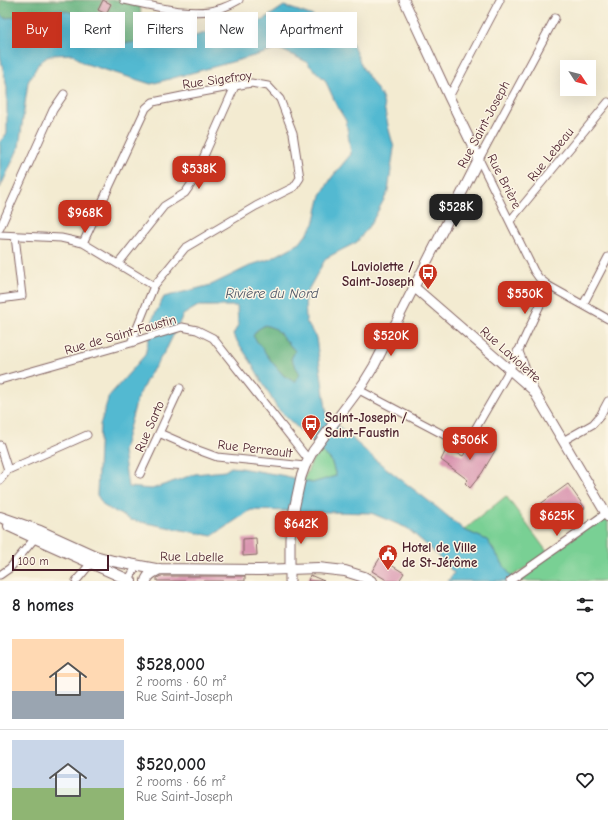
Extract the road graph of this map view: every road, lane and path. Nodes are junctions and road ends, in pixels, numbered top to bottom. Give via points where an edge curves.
1 (124, 0) edge
2 (239, 0) edge
3 (404, 0) edge
4 (500, 0) edge
5 (555, 18) dead end
6 (235, 86) junction
7 (64, 94) dead end
8 (449, 97) junction
9 (608, 102) edge
10 (479, 159) junction
11 (510, 221) junction
12 (0, 228) edge
13 (0, 235) edge
14 (15, 236) junction
15 (83, 243) junction
16 (608, 257) edge
17 (118, 264) junction
18 (154, 286) junction
19 (550, 286) junction
20 (414, 288) junction
21 (0, 299) edge
22 (583, 305) junction
23 (608, 319) edge
24 (131, 343) junction
25 (518, 352) junction
26 (510, 369) junction
27 (0, 380) edge
28 (180, 388) dead end
29 (359, 390) junction
30 (533, 390) junction
31 (608, 403) edge
32 (160, 432) junction
33 (87, 435) dead end
34 (563, 442) junction
35 (0, 445) edge
36 (309, 459) junction
37 (8, 470) junction
38 (140, 474) dead end
39 (0, 480) edge
40 (0, 512) edge
41 (607, 514) edge
42 (0, 518) edge
43 (0, 521) edge
44 (20, 524) junction
45 (34, 538) junction
46 (90, 563) junction
47 (136, 565) junction
48 (160, 569) junction
49 (290, 569) junction
50 (0, 575) edge
51 (514, 579) edge
52 (76, 581) edge
53 (129, 581) edge
54 (146, 581) edge
55 (290, 581) edge
56 (371, 581) edge

1 - 2 street via 200,12 221,8
3 - 8 street, Rue Brière
4 - 8 street
5 - 10 street, Rue Saint-Joseph
6 - 15 street, Rue Sigefroy via 153,102 146,108
6 - 17 street via 192,183 185,193 164,206
6 - 18 street, Rue Sigefroy via 251,83 268,86 280,99 293,133 300,178 294,187 185,248
7 - 12 street via 53,110
8 - 10 street, Rue Brière
9 - 11 street, Rue Lebeau
10 - 11 street, Rue Brière
10 - 20 street, Rue Saint-Joseph
11 - 19 street, Rue Brière via 534,271
13 - 14 street
14 - 15 street via 61,238
14 - 21 street via 22,296
15 - 17 street
16 - 22 street
17 - 18 street
18 - 24 street
19 - 22 street, Rue Brière
19 - 25 street
20 - 26 street, Rue Laviolette
20 - 29 street, Rue Saint-Joseph
22 - 23 street, Rue Brière
24 - 27 street, Rue de Saint-Faustin
24 - 36 street, Rue de Saint-Faustin via 182,327 197,330 213,338
25 - 26 street
25 - 30 street
26 - 29 street via 474,431 461,441 452,439
26 - 30 street, Rue Laviolette
28 - 32 street, Rue Sarto
29 - 36 street, Rue Saint-Joseph
30 - 34 street, Rue Laviolette
31 - 34 street via 593,424
32 - 36 street, Rue Perreault via 217,457
32 - 38 street, Rue Sarto
33 - 37 street
34 - 41 street, Rue Laviolette
35 - 37 street
36 - 49 street via 301,477 292,519
37 - 39 street
40 - 44 street, Rue Labelle
41 - 51 street
42 - 44 main road, Rue Labelle
43 - 45 main road
44 - 47 main road, Rue Labelle via 95,556
45 - 46 main road
45 - 50 street via 10,568
46 - 52 street
46 - 53 main road
47 - 48 main road, Rue Labelle
47 - 53 street
48 - 49 main road, Rue Labelle
48 - 54 main road via 152,573
49 - 55 street
49 - 56 main road, Rue Labelle via 318,568 345,571

